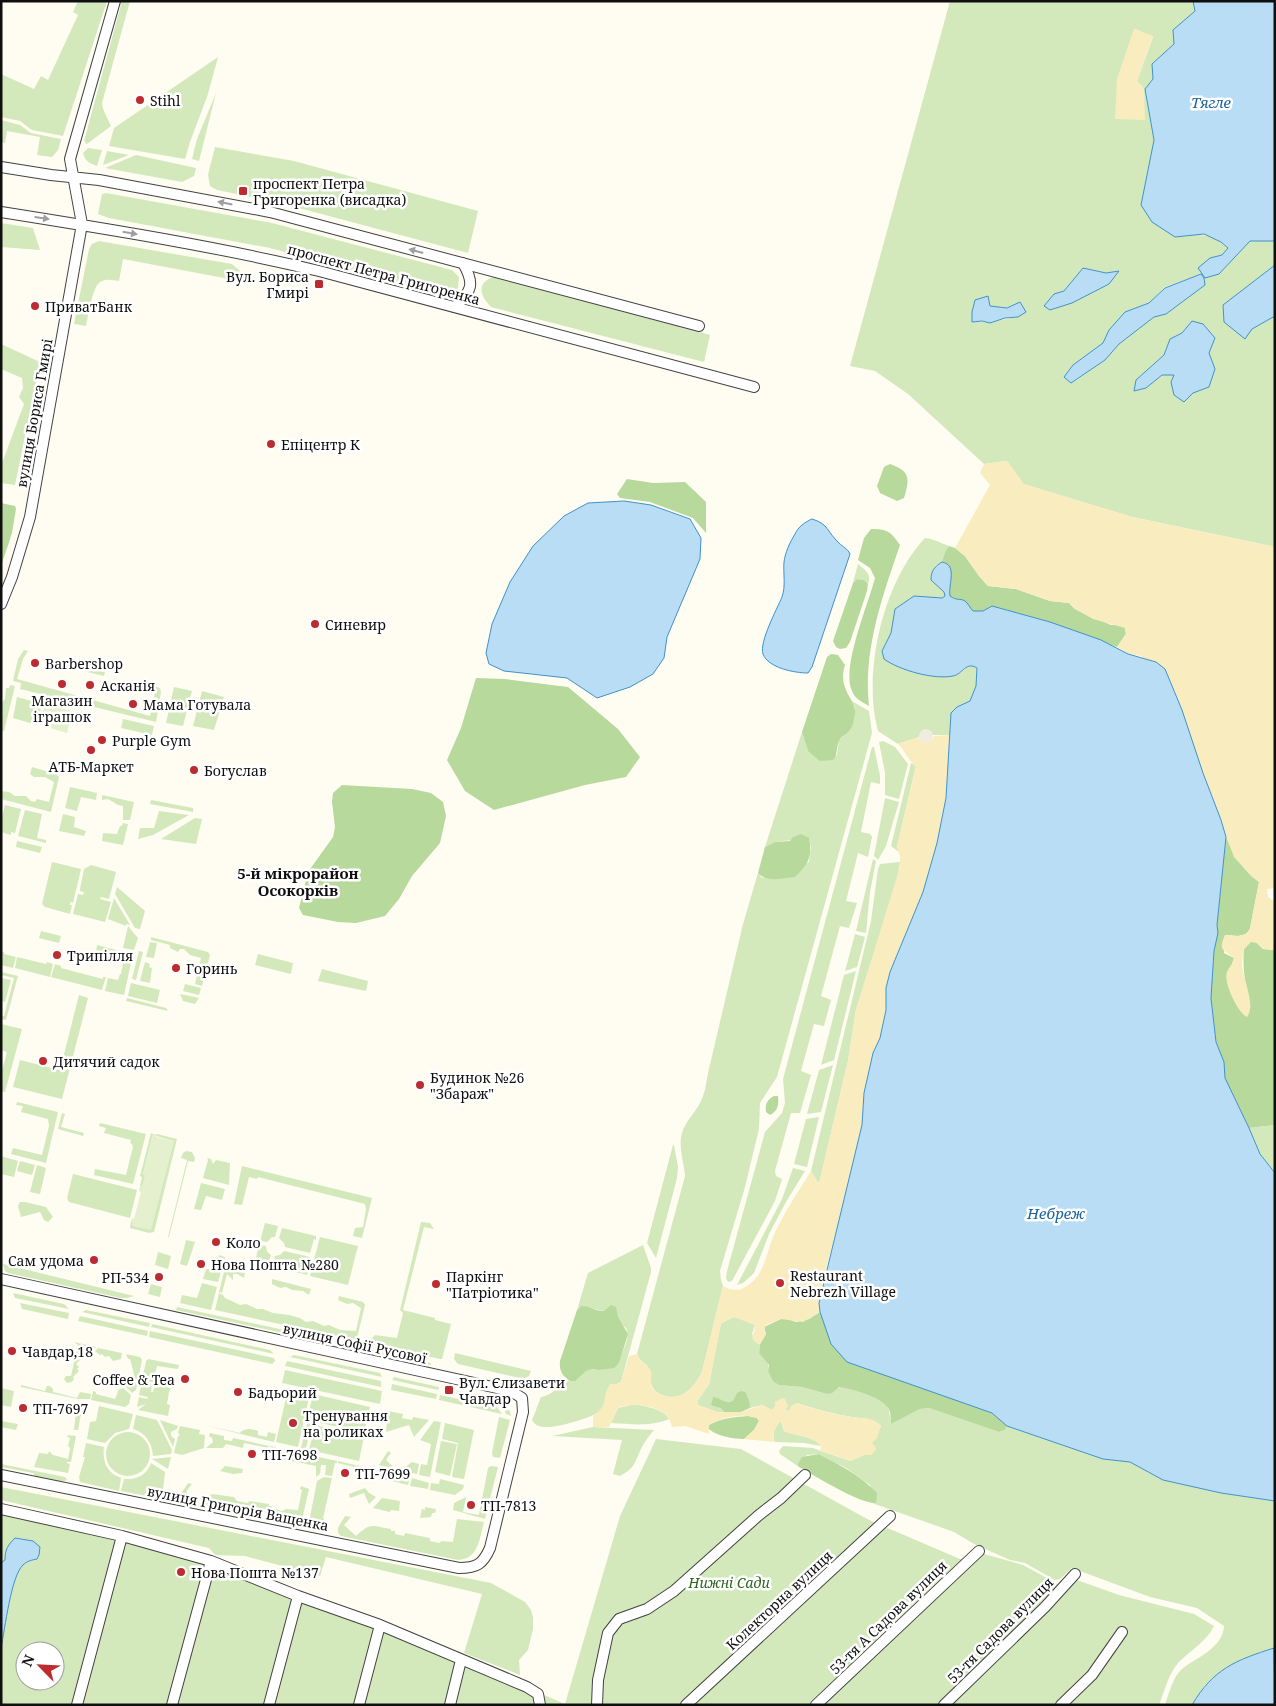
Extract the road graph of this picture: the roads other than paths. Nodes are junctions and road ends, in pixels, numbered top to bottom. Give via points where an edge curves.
1 (115, 1) edge
2 (1, 167) edge
3 (74, 178) junction
4 (1, 212) edge
5 (82, 224) junction
6 (463, 263) junction
7 (455, 307) junction
8 (699, 326) dead end
9 (754, 387) dead end
10 (1, 604) edge
11 (1, 1279) edge
12 (1, 1475) edge
13 (804, 1475) dead end
14 (1, 1509) edge
15 (890, 1516) dead end
16 (122, 1536) junction
17 (979, 1551) dead end
18 (212, 1561) junction
19 (470, 1568) joint
20 (1075, 1574) dead end
21 (298, 1596) junction
22 (380, 1626) junction
23 (1122, 1632) dead end
24 (461, 1660) junction
25 (77, 1705) edge
26 (172, 1705) edge
27 (270, 1705) edge
28 (359, 1705) edge
29 (450, 1705) edge
30 (540, 1705) edge
31 (597, 1705) edge
32 (686, 1705) edge
33 (816, 1705) edge
34 (944, 1705) edge
35 (1061, 1705) edge

1 - 3 street, вулиця Бориса Гмирі via 70,159
2 - 3 street
3 - 5 street, вулиця Бориса Гмирі
6 -> 3 street via 270,212
4 -> 5 street, проспект Петра Григоренка
5 -> 7 street, проспект Петра Григоренка via 268,258
5 - 10 street, вулиця Бориса Гмирі via 30,517
6 - 7 street via 471,278 470,284 464,299
6 - 8 street
7 - 9 street, проспект Петра Григоренка
11 - 19 street, вулиця Софії Русової via 517,1394 522,1398 523,1412 490,1548 485,1559
12 - 19 street, вулиця Григорія Ващенка
13 - 31 street via 674,1591 647,1609 619,1619 608,1633 598,1680
14 - 16 street
15 - 32 street, Колекторна вулиця
16 - 18 street
16 - 25 street
17 - 33 street, 53-тя А Садова вулиця
18 - 21 street
18 - 26 street
20 - 34 street, 53-тя Садова вулиця
21 - 22 street
21 - 27 street
22 - 24 street
22 - 28 street
23 - 35 street via 1092,1675
24 - 29 street
24 - 30 street via 535,1691

